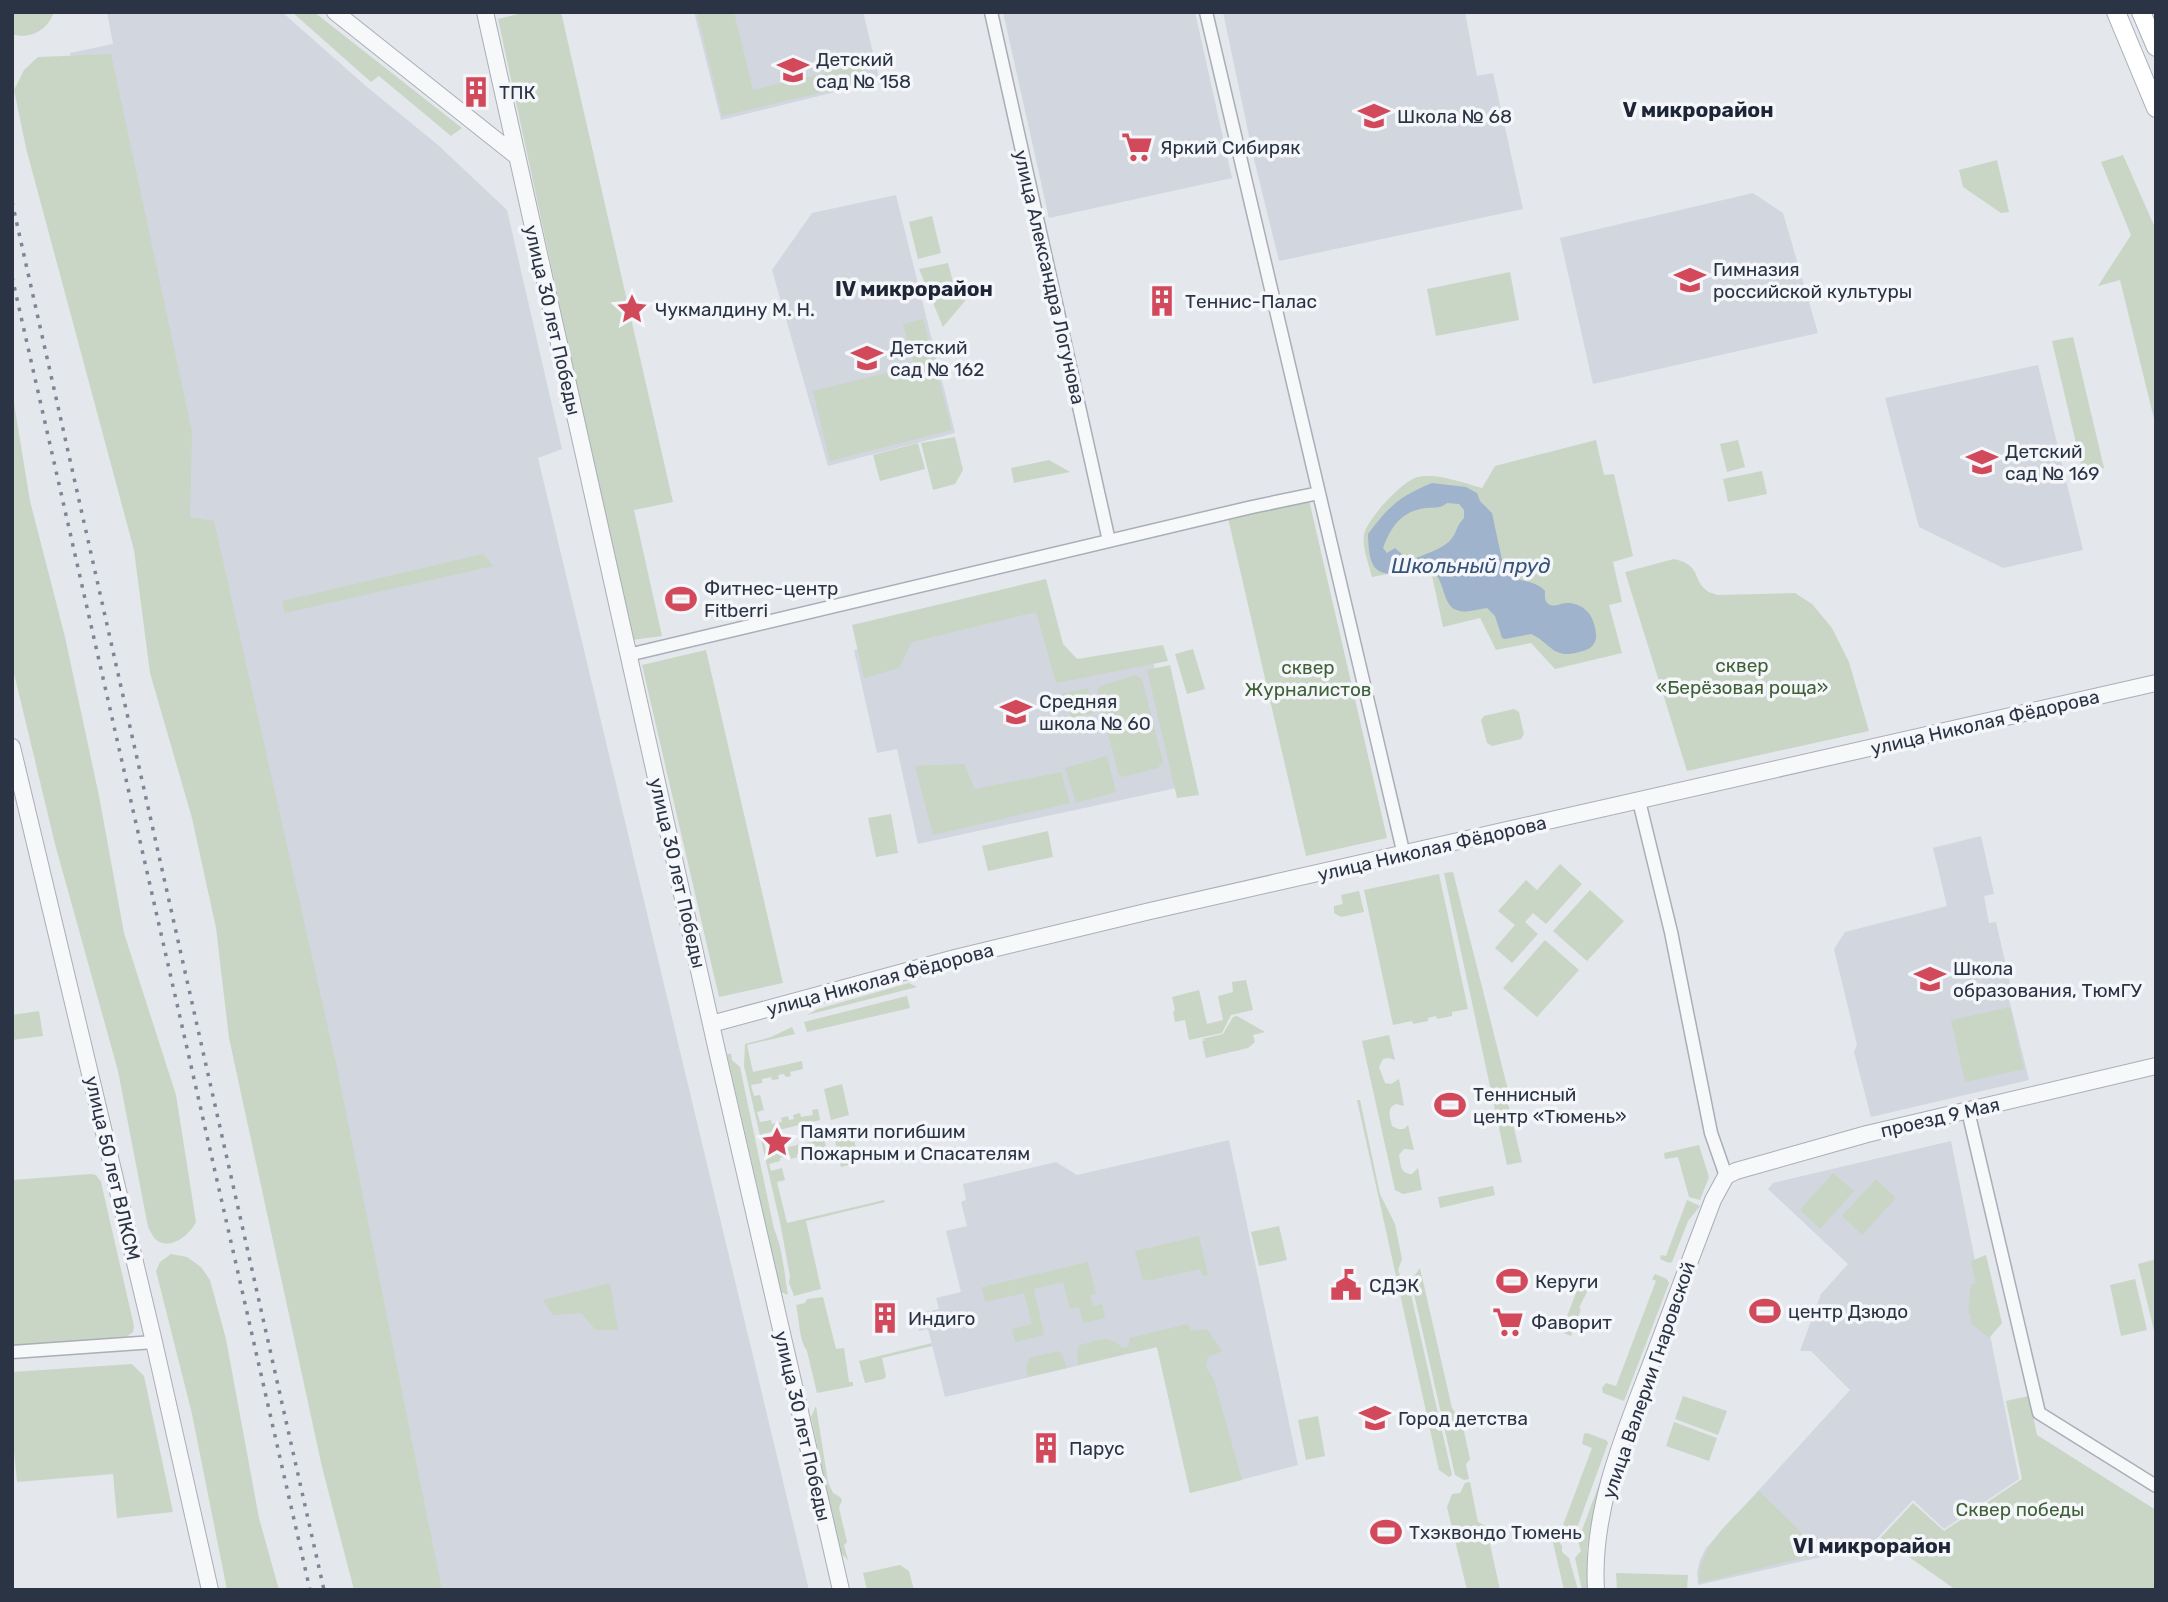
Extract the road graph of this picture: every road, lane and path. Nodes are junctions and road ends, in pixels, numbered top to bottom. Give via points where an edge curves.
1 (335, 12) edge
2 (485, 12) edge
3 (990, 12) edge
4 (1206, 12) edge
5 (2116, 12) edge
6 (2141, 12) edge
7 (2156, 47) edge
8 (2156, 108) edge
9 (515, 155) junction
10 (1319, 493) junction
11 (1109, 541) junction
12 (628, 655) junction
13 (2156, 683) edge
14 (12, 747) edge
15 (1639, 801) junction
16 (1404, 855) junction
17 (711, 1024) junction
18 (2156, 1066) edge
19 (1968, 1111) junction
20 (1726, 1176) junction
21 (154, 1342) junction
22 (12, 1352) edge
23 (2156, 1486) edge
24 (210, 1590) edge
25 (841, 1590) edge
26 (1596, 1590) edge

1 - 9 street
2 - 9 street, улица 30 лет Победы
3 - 11 street, улица Александра Логунова
4 - 10 street
5 - 8 main road
6 - 7 main road
9 - 12 street, улица 30 лет Победы
10 - 11 street
10 - 16 street
11 - 12 street
12 - 17 street, улица 30 лет Победы
13 - 15 street, улица Николая Фёдорова
14 - 21 street, улица 50 лет ВЛКСМ
15 - 16 street, улица Николая Фёдорова
15 - 20 street via 1671,932 1711,1133
16 - 17 street, улица Николая Фёдорова via 955,958
17 - 25 street, улица 30 лет Победы
18 - 19 street, проезд 9 Мая
19 - 20 street, проезд 9 Мая
19 - 23 street via 2039,1413
20 - 26 street, улица Валерии Гнаровской via 1615,1464 1602,1509
21 - 22 street
21 - 24 street, улица 50 лет ВЛКСМ

